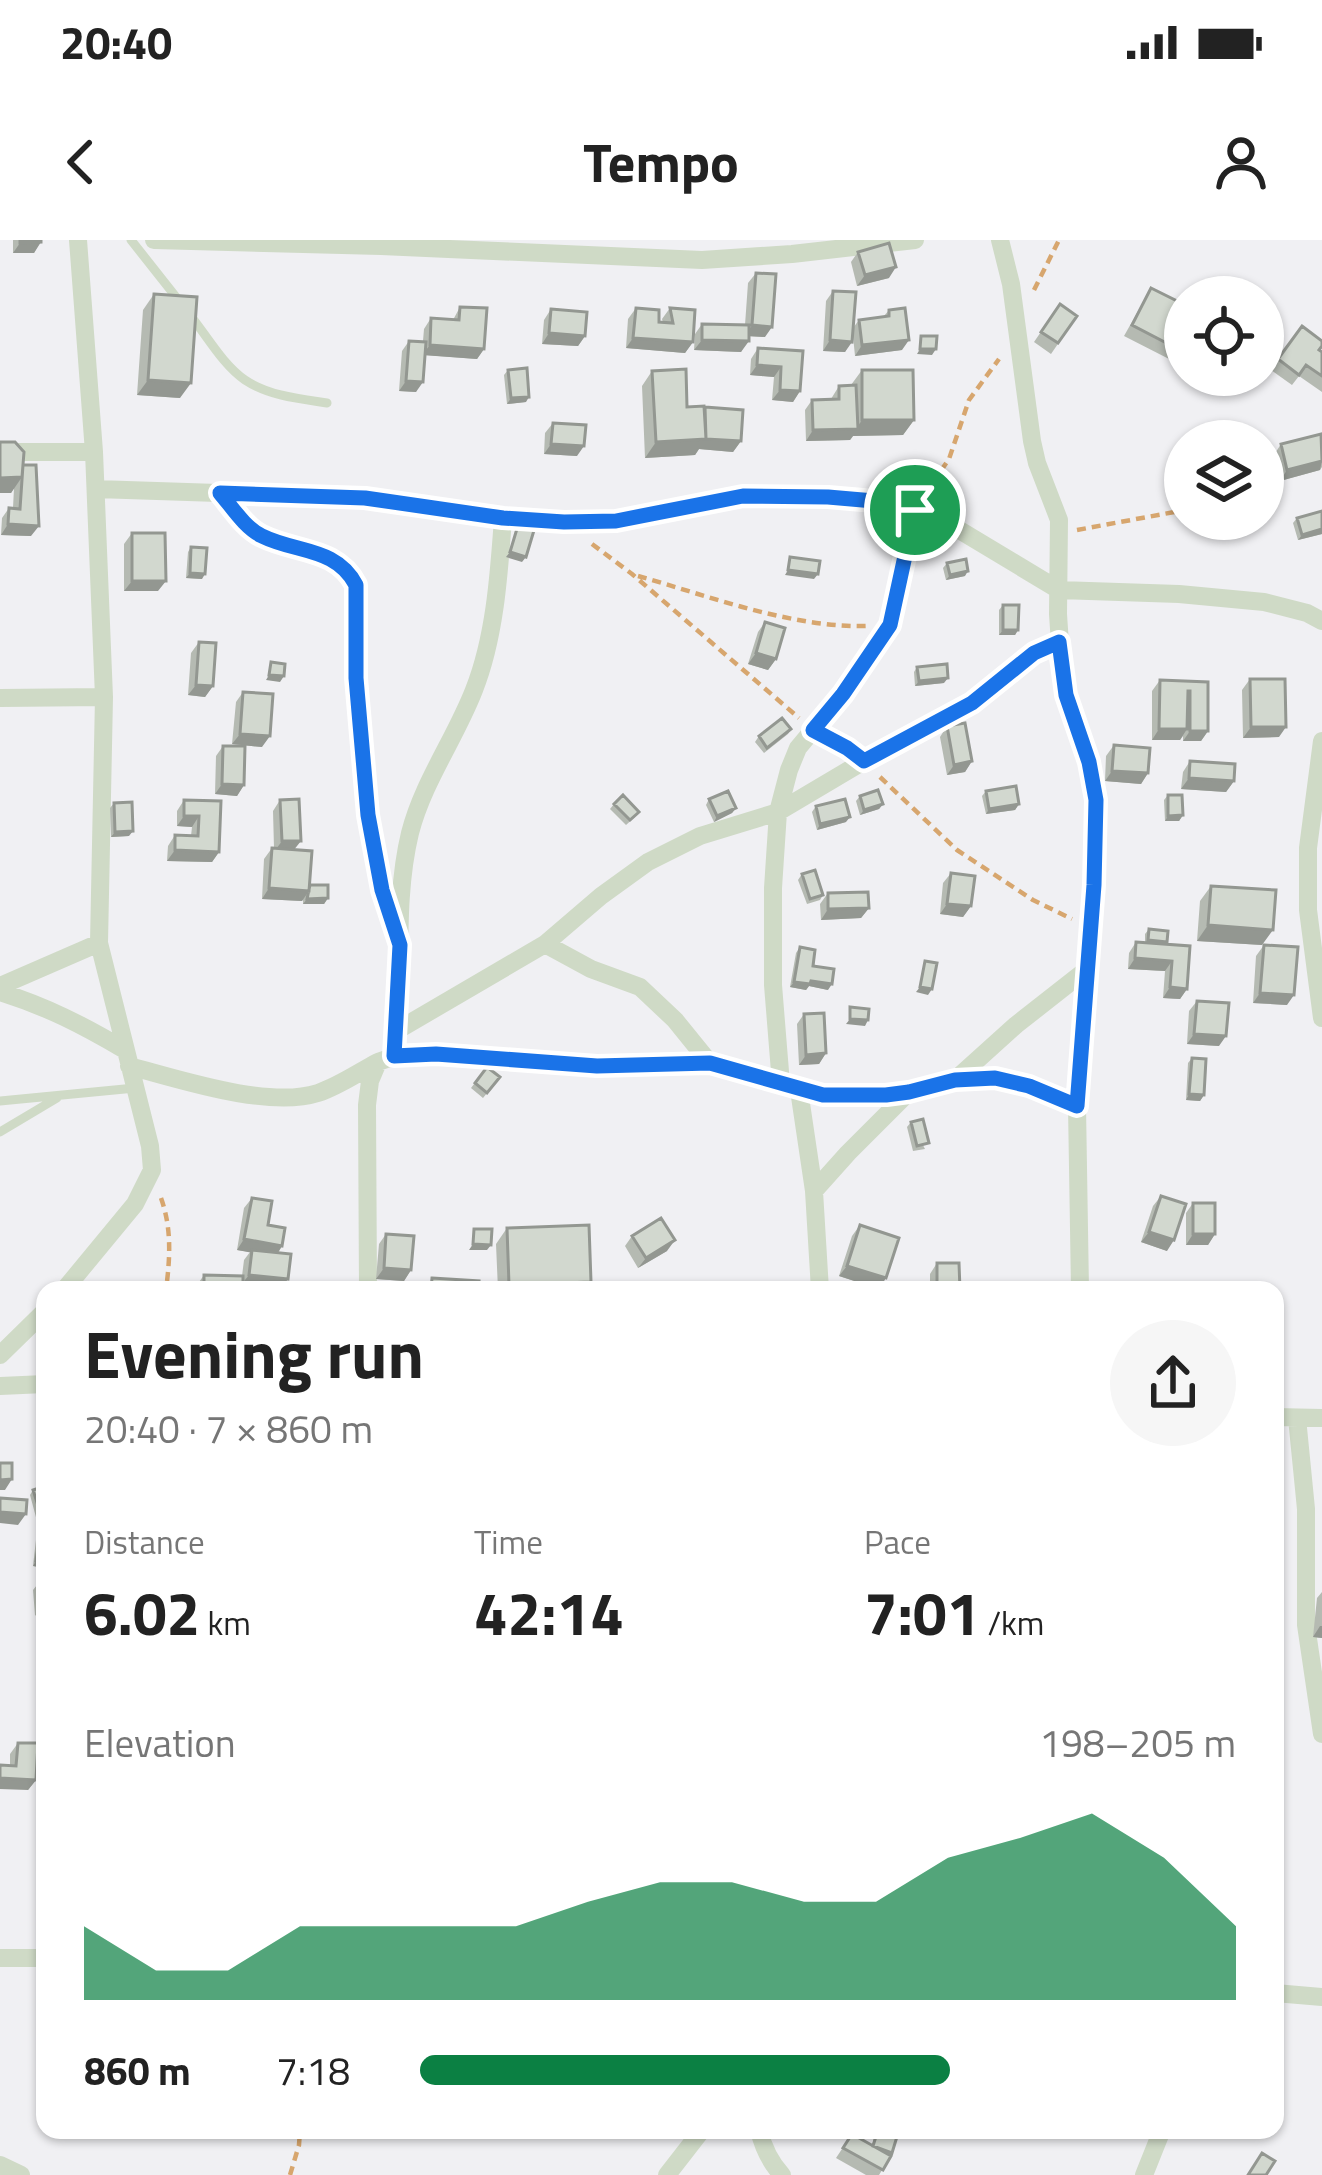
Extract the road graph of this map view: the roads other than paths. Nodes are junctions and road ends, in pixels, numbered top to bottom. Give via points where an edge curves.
1 (78, 240) edge
2 (131, 240) edge
3 (154, 240) edge
4 (916, 240) edge
5 (1000, 240) edge
6 (895, 241) edge
7 (327, 404) dead end
8 (0, 452) edge
9 (94, 452) junction
10 (96, 489) junction
11 (220, 493) junction
12 (915, 510) junction
13 (503, 518) junction
14 (1059, 590) junction
15 (1322, 622) edge
16 (1059, 642) junction
17 (104, 697) junction
18 (0, 698) edge
19 (1322, 741) edge
20 (778, 812) junction
21 (99, 943) junction
22 (544, 944) junction
23 (400, 945) junction
24 (1086, 970) junction
25 (0, 989) edge
26 (1322, 1018) edge
27 (398, 1030) junction
28 (127, 1058) junction
29 (386, 1059) junction
30 (710, 1063) junction
31 (955, 1080) junction
32 (790, 1087) junction
33 (135, 1088) junction
34 (909, 1092) junction
35 (58, 1097) junction
36 (0, 1101) edge
37 (1077, 1106) junction
38 (0, 1132) edge
39 (814, 1191) junction
40 (71, 1281) edge
41 (368, 1281) edge
42 (819, 1281) edge
43 (1080, 1281) edge
44 (36, 1320) edge
45 (0, 1355) edge
46 (36, 1384) edge
47 (0, 1386) edge
48 (1284, 1417) edge
49 (1298, 1418) junction
50 (1322, 1418) edge
51 (1314, 1509) edge
52 (1322, 1734) edge
53 (0, 1958) edge
54 (36, 1958) edge
55 (1284, 1994) edge
56 (1322, 1997) edge
57 (695, 2139) edge
58 (761, 2139) edge
59 (1158, 2139) edge
60 (0, 2165) edge
61 (21, 2175) edge
62 (667, 2175) edge
63 (782, 2175) edge
64 (1144, 2175) edge

1 - 9 street
2 - 7 lane via 245,380
3 - 6 street via 702,260
4 - 6 street
5 - 14 street via 1031,441 1060,534
8 - 9 street
9 - 10 street
10 - 11 street
10 - 17 street
11 - 13 street via 365,498
11 - 23 street via 257,534 339,563 356,585 368,815
12 - 13 street via 743,496 616,521
12 - 14 street
12 - 20 street via 890,625 798,748
13 - 23 street via 474,690 409,838
14 - 15 street via 1264,602
14 - 16 street
16 - 20 street via 972,703
16 - 24 street via 1096,800
17 - 18 street
17 - 21 street
19 - 26 street via 1308,848
20 - 22 street via 648,862
20 - 32 street via 773,985
21 - 25 street
21 - 28 street
22 - 27 street
22 - 30 street via 640,987
23 - 27 street
24 - 31 street
24 - 37 street
25 - 28 street via 82,1024
27 - 29 street
28 - 29 street via 244,1094 285,1097 315,1094
28 - 33 street
29 - 30 street
29 - 41 street via 370,1081 367,1105
30 - 32 street
31 - 34 street
31 - 37 street via 995,1078
32 - 34 street via 823,1095
32 - 39 street
33 - 35 lane
33 - 40 street via 152,1170 135,1204
34 - 39 street
35 - 36 lane
35 - 38 lane
37 - 43 street
39 - 42 street
44 - 45 street
46 - 47 street
48 - 49 street
49 - 50 street
49 - 51 street
51 - 52 street via 1306,1625
53 - 54 street
55 - 56 street
57 - 62 street
58 - 63 street
59 - 64 street
60 - 61 street

